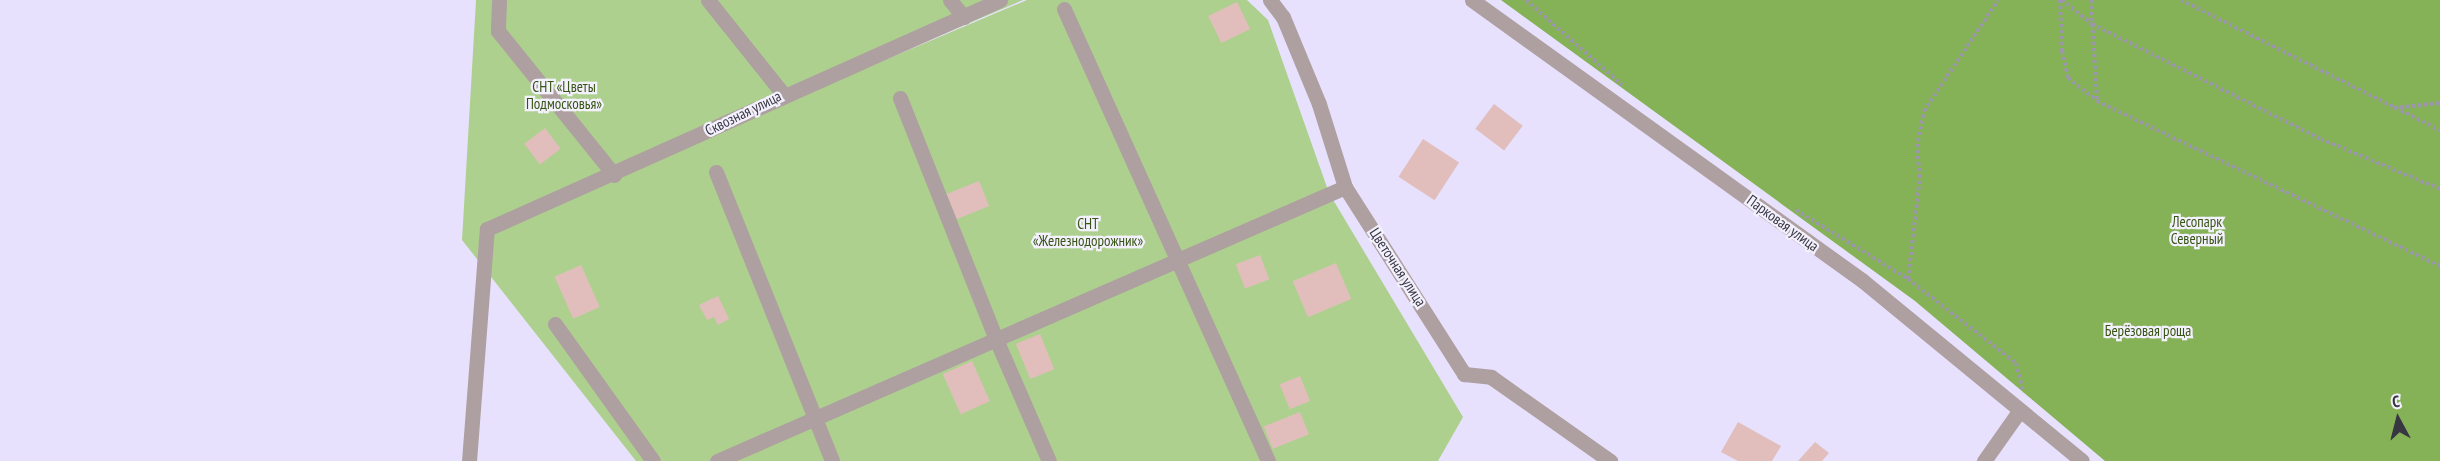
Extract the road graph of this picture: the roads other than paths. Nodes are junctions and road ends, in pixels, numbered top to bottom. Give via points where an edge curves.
1 (499, 0) edge
2 (708, 0) edge
3 (950, 0) edge
4 (1000, 0) edge
5 (1270, 0) edge
6 (1472, 0) edge
7 (1064, 9) dead end
8 (964, 17) junction
9 (783, 94) junction
10 (900, 98) dead end
11 (716, 172) dead end
12 (614, 175) junction
13 (1345, 188) junction
14 (1178, 258) junction
15 (555, 324) dead end
16 (995, 337) junction
17 (2020, 410) junction
18 (812, 417) junction
19 (469, 461) edge
20 (653, 461) edge
21 (717, 461) edge
22 (832, 461) edge
23 (1049, 461) edge
24 (1268, 461) edge
25 (1610, 461) edge
26 (1984, 461) edge
27 (2082, 461) edge

1 - 12 street via 498,31
2 - 9 street
3 - 8 street
4 - 8 street, Сквозная улица
5 - 13 street, Цветочная улица via 1283,17 1319,104
6 - 17 street, Парковая улица via 1863,281
7 - 14 street
8 - 9 street, Сквозная улица
9 - 12 street, Сквозная улица
10 - 16 street
11 - 18 street
12 - 19 street, Сквозная улица via 488,229
13 - 14 street
13 - 25 street, Цветочная улица via 1464,374 1491,377
14 - 16 street
14 - 24 street
15 - 20 street
16 - 18 street
16 - 23 street
17 - 26 street
17 - 27 street, Парковая улица
18 - 21 street
18 - 22 street

